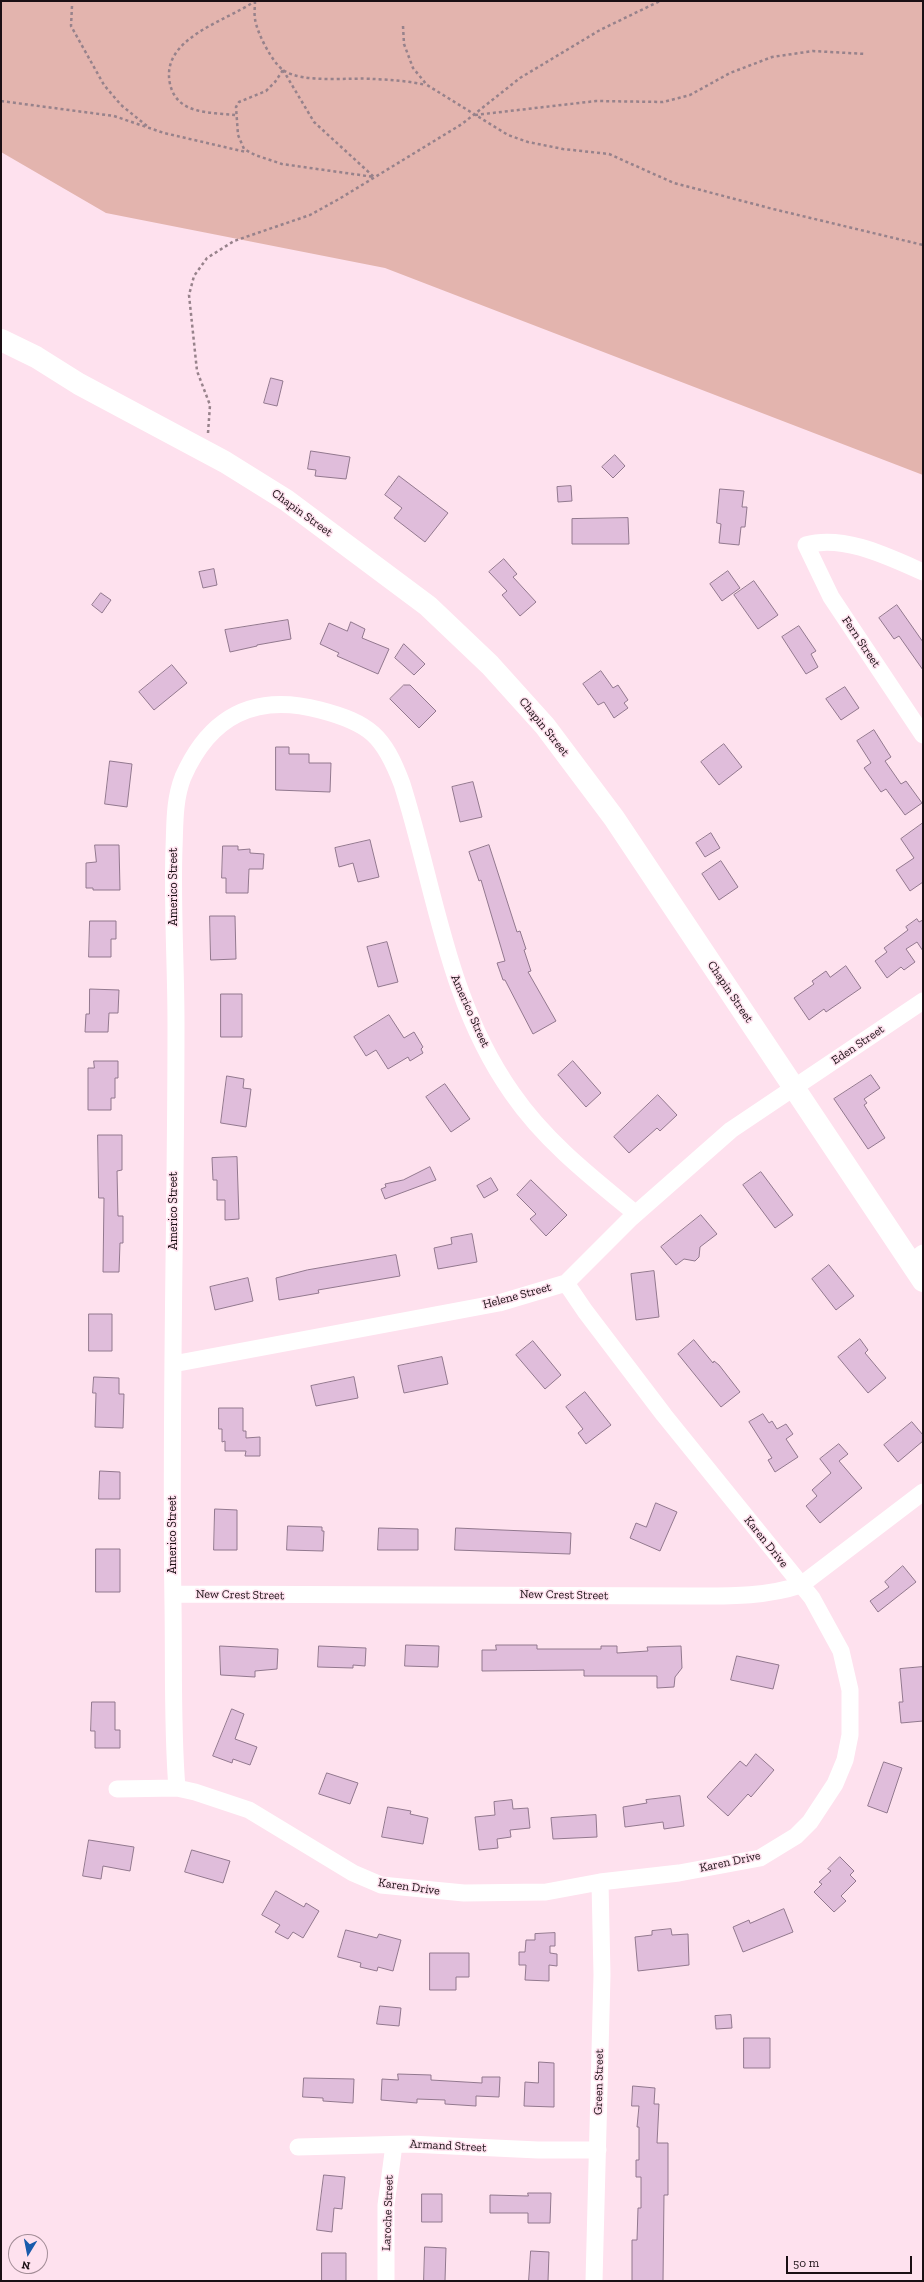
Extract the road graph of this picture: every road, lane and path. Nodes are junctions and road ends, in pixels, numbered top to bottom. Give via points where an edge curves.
1 (255, 1) edge
2 (660, 1) edge
3 (72, 6) dead end
4 (403, 26) dead end
5 (866, 54) dead end
6 (283, 70) junction
7 (427, 85) junction
8 (1, 101) edge
9 (235, 115) junction
10 (474, 115) junction
11 (149, 128) junction
12 (248, 152) junction
13 (374, 178) junction
14 (923, 245) edge
15 (1, 340) edge
16 (201, 449) junction
17 (923, 572) edge
18 (923, 735) edge
19 (923, 1001) edge
20 (794, 1089) junction
21 (635, 1214) junction
22 (917, 1257) edge
23 (923, 1281) edge
24 (566, 1283) junction
25 (173, 1364) junction
26 (923, 1492) edge
27 (801, 1585) junction
28 (173, 1594) junction
29 (177, 1788) junction
30 (117, 1789) dead end
31 (600, 1882) junction
32 (394, 2145) junction
33 (298, 2147) dead end
34 (598, 2150) junction
35 (386, 2281) edge
36 (594, 2281) edge

1 - 6 path via 255,20 266,46
1 - 9 path via 188,40 177,49 169,67 171,90 180,104 198,111
2 - 10 path via 600,30 520,78
3 - 11 path via 71,26 104,85 121,105
4 - 7 path via 404,44 413,68
5 - 10 path via 813,51 772,57 730,73 690,95 663,102 596,101
6 - 7 path via 291,74 316,78 405,81
6 - 9 path via 276,82 266,91 239,102
6 - 13 path via 314,122
7 - 10 path
8 - 11 path via 114,116
9 - 12 path via 240,143
10 - 13 path
10 - 14 path via 494,128 528,142 609,154 674,183
11 - 12 path
12 - 13 path via 266,160 303,169
13 - 16 path via 310,215 234,241 207,258 194,276 189,295 197,371 210,404 208,432
15 - 16 main road, Chapin Street
16 - 20 main road, Chapin Street via 292,504 428,606 490,665 545,726 614,818
17 - 18 street, Fern Street via 873,550 820,540 806,545 831,597
19 - 20 street, Eden Street
20 - 21 street, Helene Street via 731,1130
20 - 22 main road, Chapin Street
21 - 24 street, Helene Street
21 - 25 street, Americo Street via 561,1152 512,1094 494,1063 453,975 404,790 392,757 379,738 361,724 314,708 290,704 268,705 244,711 210,732 183,779 175,804
22 - 23 main road, Chapin Street
24 - 25 street, Helene Street via 499,1303
24 - 27 street, Karen Drive via 664,1415
25 - 28 street, Americo Street
26 - 27 street, New Crest Street
27 - 28 street, New Crest Street via 765,1594 714,1596
27 - 31 street, Karen Drive via 812,1598 835,1638 848,1672 850,1690 850,1735 845,1760 823,1804 796,1836 760,1858 680,1873
28 - 29 street, Americo Street
29 - 30 street, Karen Drive
29 - 31 street, Karen Drive via 249,1810 353,1873 381,1885 464,1893 546,1892
31 - 34 street, Green Street via 602,1975
32 - 33 street, Armand Street
32 - 34 street, Armand Street
32 - 35 street, Laroche Street via 386,2205
34 - 36 street, Green Street

